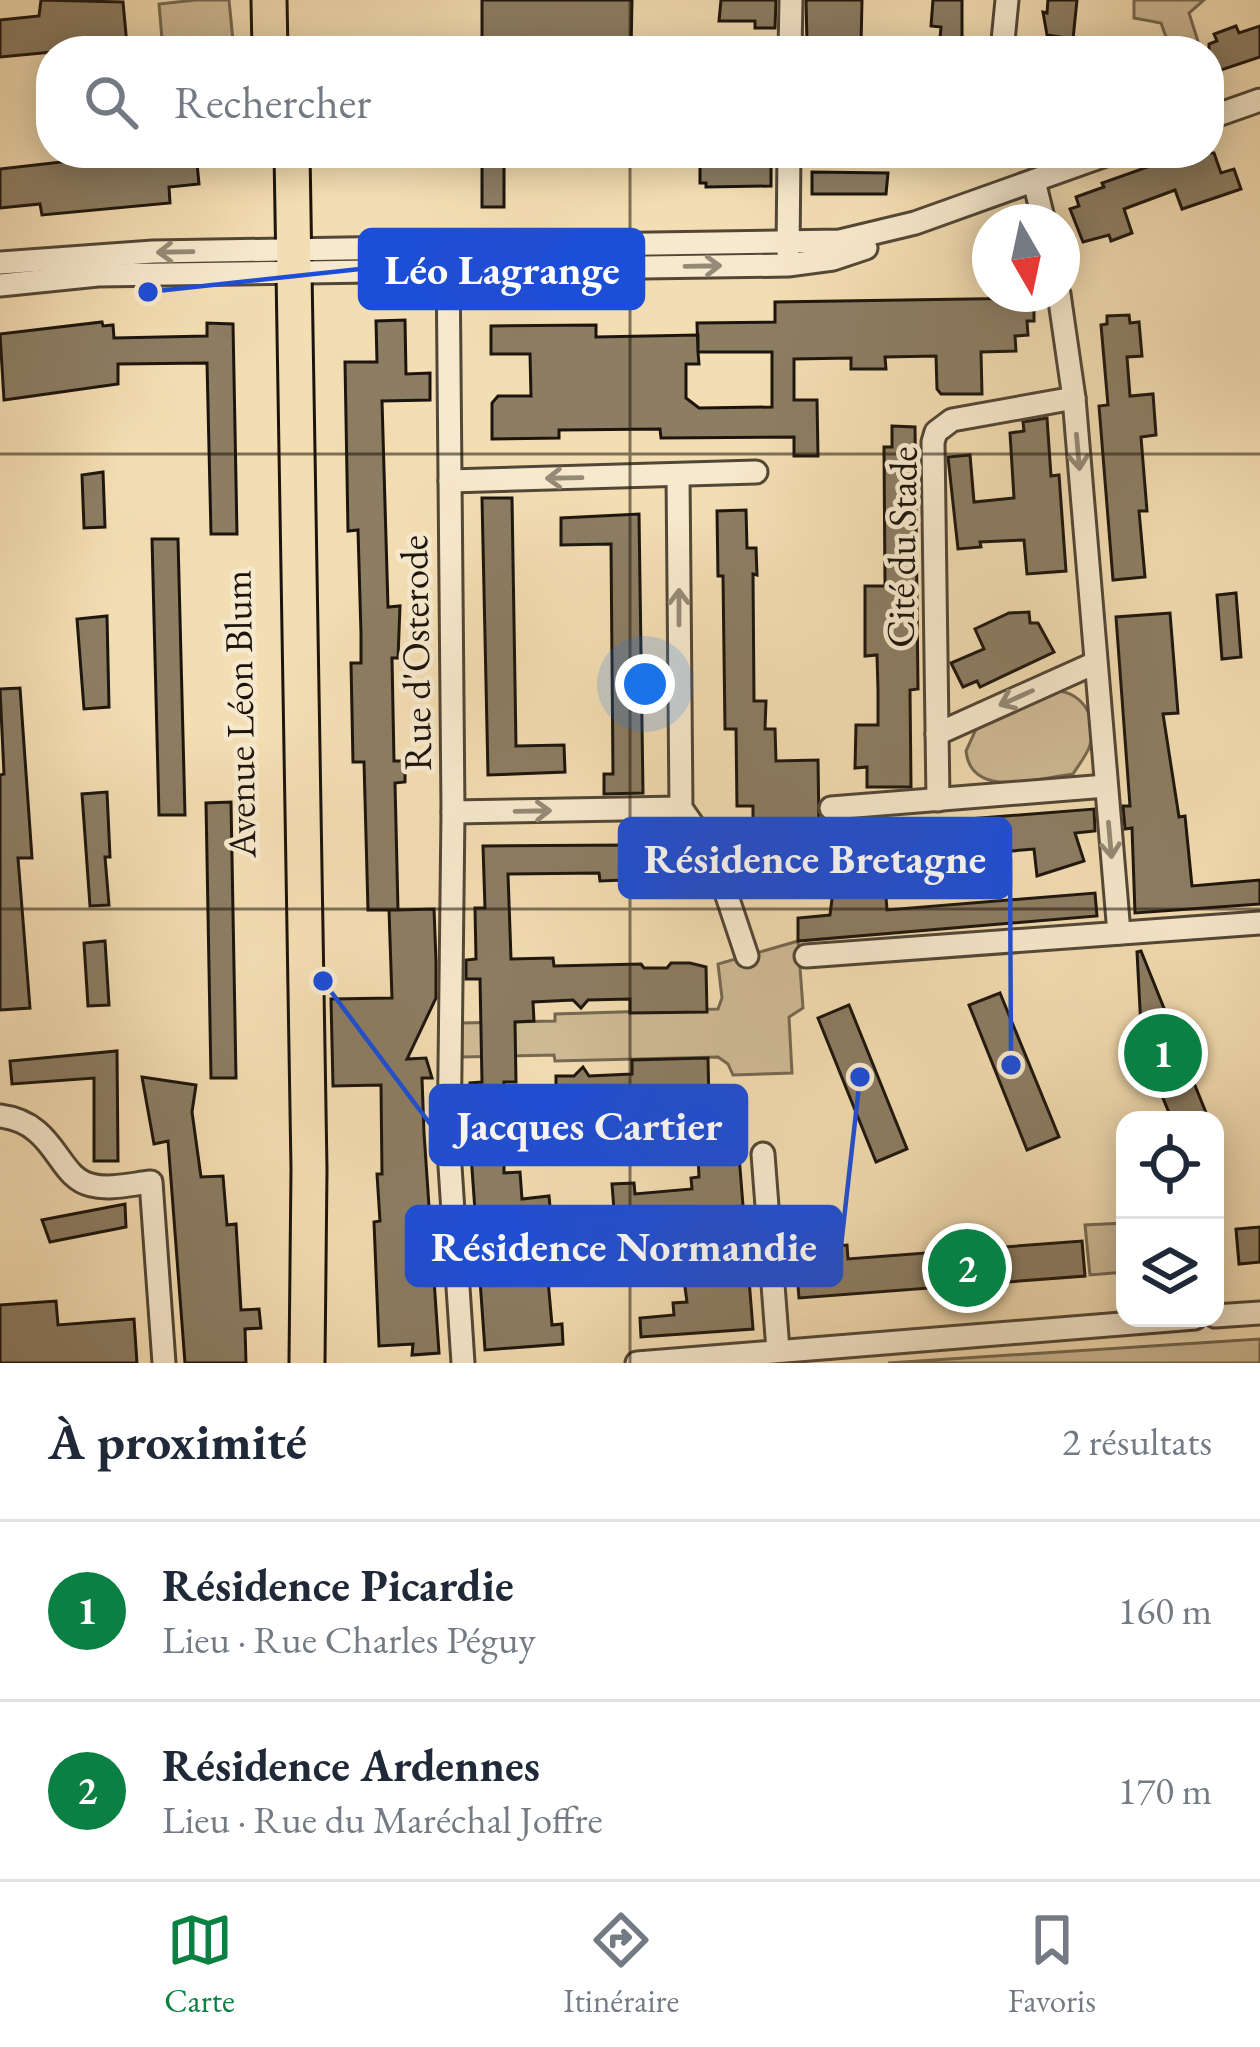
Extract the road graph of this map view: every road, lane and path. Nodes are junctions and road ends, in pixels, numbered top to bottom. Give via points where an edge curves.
1 (269, 0) edge
2 (290, 0) edge
3 (791, 0) edge
4 (1007, 0) edge
5 (270, 36) edge
6 (291, 36) edge
7 (790, 36) edge
8 (1003, 36) edge
9 (1260, 100) edge
10 (1224, 113) edge
11 (274, 168) edge
12 (291, 168) edge
13 (789, 168) edge
14 (1070, 168) edge
15 (1034, 181) junction
16 (1040, 204) edge
17 (788, 254) junction
18 (448, 259) junction
19 (283, 260) junction
20 (0, 263) edge
21 (0, 285) edge
22 (1062, 312) edge
23 (1074, 398) junction
24 (756, 472) dead end
25 (678, 475) junction
26 (449, 481) junction
27 (1095, 663) junction
28 (937, 734) junction
29 (1106, 786) junction
30 (938, 800) junction
31 (681, 808) junction
32 (831, 808) dead end
33 (453, 812) junction
34 (1260, 923) edge
35 (1119, 933) junction
36 (747, 956) dead end
37 (806, 956) dead end
38 (0, 1116) edge
39 (763, 1154) dead end
40 (1260, 1312) edge
41 (1224, 1315) edge
42 (1116, 1324) edge
43 (778, 1351) junction
44 (164, 1363) edge
45 (307, 1363) edge
46 (464, 1363) edge
47 (637, 1363) edge

1 - 5 main road
2 - 6 main road
3 - 7 street
4 - 8 street
9 - 10 street
11 - 19 main road, Avenue Léon Blum
12 - 19 main road, Avenue Léon Blum
13 - 17 street
14 - 15 street
15 - 16 street
15 - 17 street via 915,224
17 - 18 street
18 - 19 street
18 - 26 street, Rue d'Osterode
19 -> 20 street via 111,254
19 - 21 street
19 - 45 main road, Avenue Léon Blum via 309,1169
22 - 23 street
23 -> 27 street
23 - 28 street, Cité du Stade via 952,420 936,432
24 - 25 street, Rue d'Osterode
25 -> 26 street, Rue d'Osterode
31 -> 25 street
26 - 33 street, Rue d'Osterode
27 -> 28 street
27 - 29 street
28 - 30 street, Cité du Stade
29 - 30 street
29 -> 35 street
30 - 32 street
33 -> 31 street, Rue d'Osterode
31 - 36 street via 713,854
33 - 46 street via 449,1151
34 - 35 street
35 - 37 street
38 - 44 street via 38,1130 89,1185 151,1182
39 - 43 street
40 - 41 street
42 - 43 street
43 - 47 street

